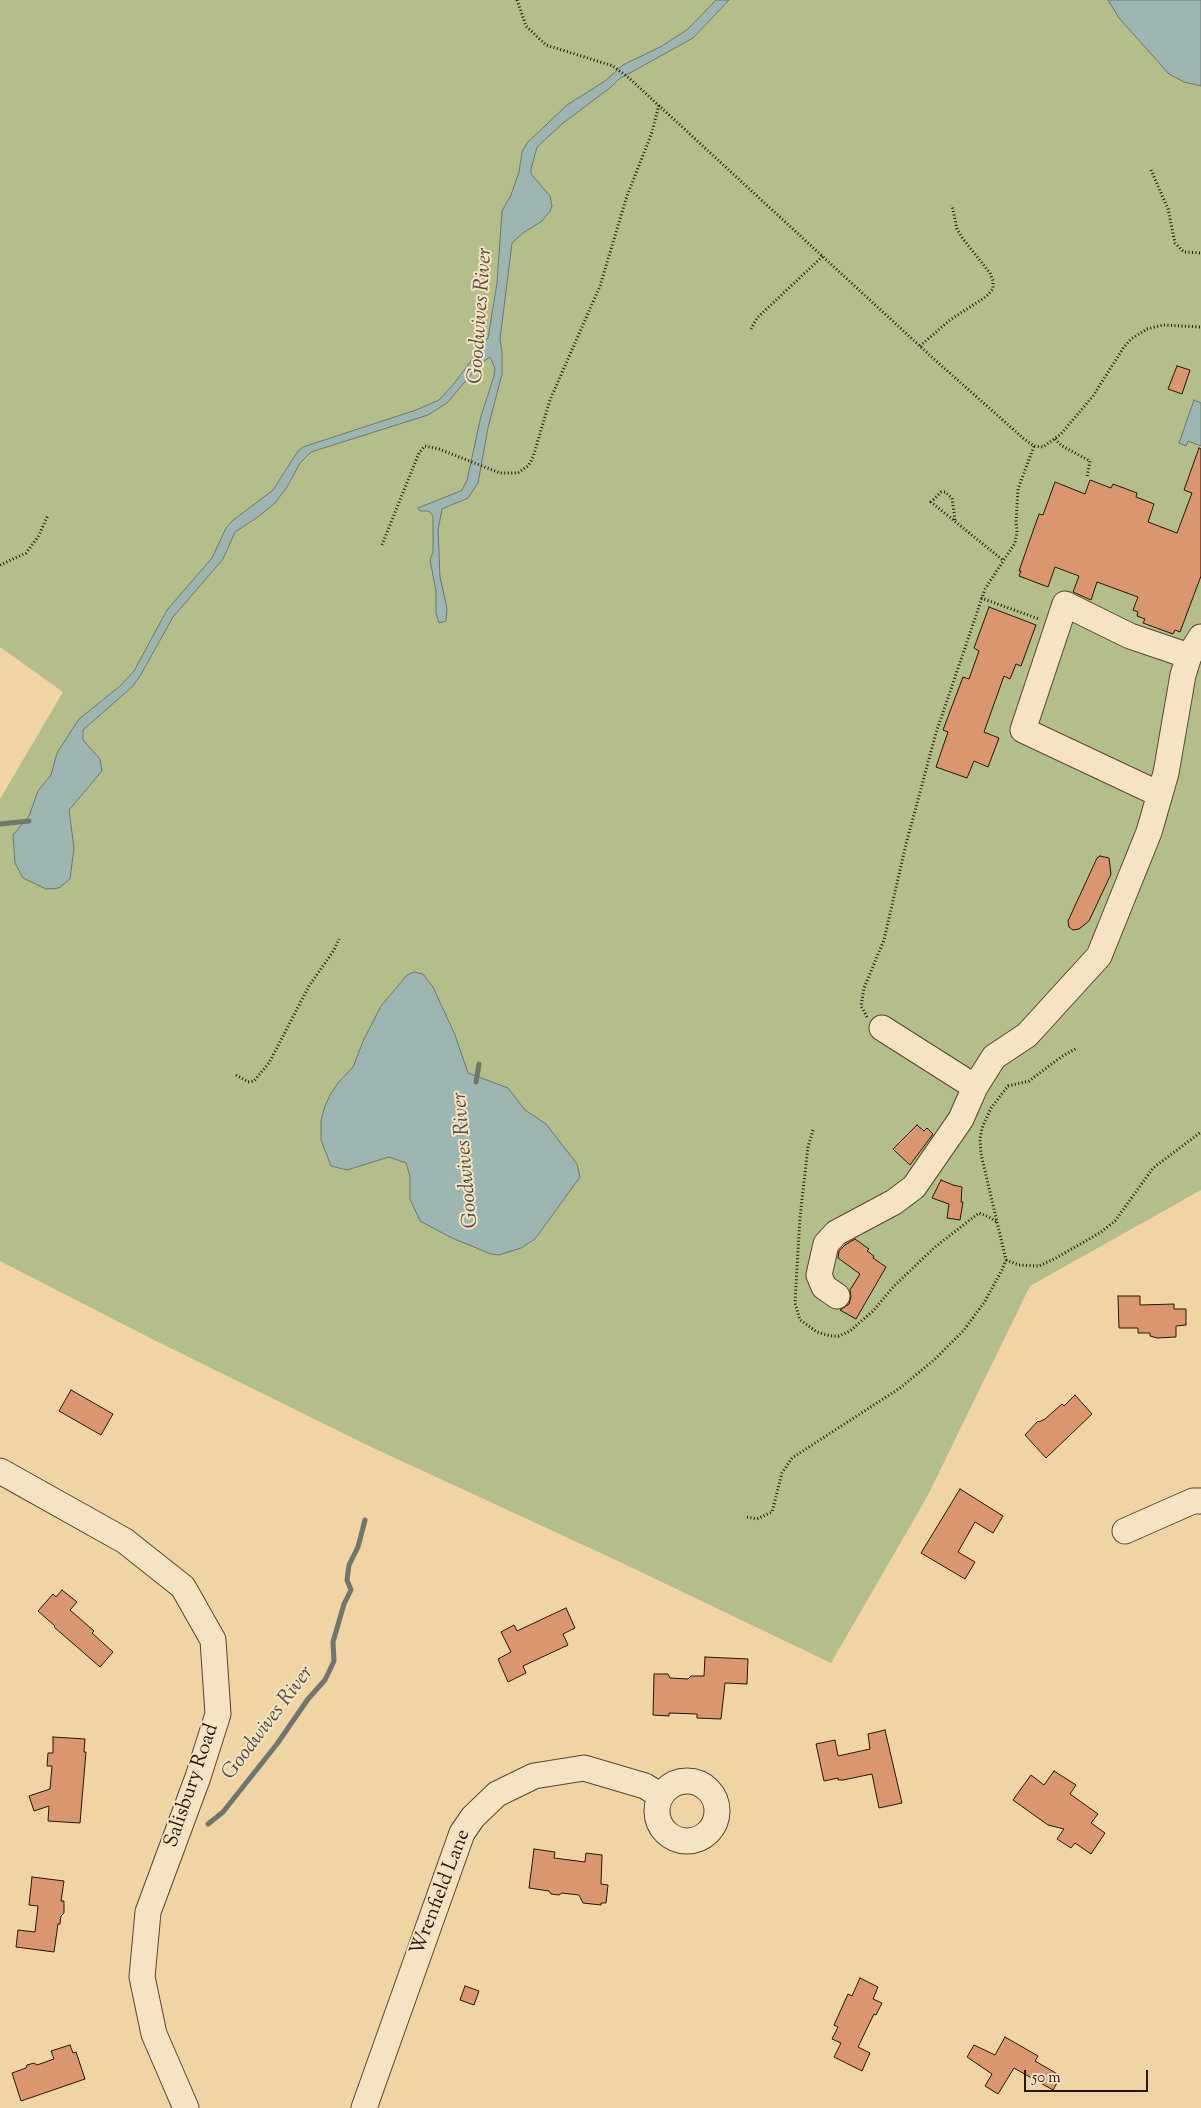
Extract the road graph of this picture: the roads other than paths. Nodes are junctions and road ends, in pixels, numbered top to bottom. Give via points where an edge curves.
1 (1195, 646) edge
2 (1159, 794) junction
3 (882, 1028) road end
4 (975, 1086) junction
5 (837, 1296) dead end
6 (0, 1471) edge
7 (1201, 1501) edge
8 (1125, 1531) dead end
9 (661, 1796) dead end
10 (186, 2108) edge
11 (364, 2108) edge

1 - 2 street via 1180,689 1166,773
1 - 2 street via 1130,636 1065,604 1023,730
2 - 4 street via 1149,832 1099,956 1027,1035 994,1057
3 - 4 street
4 - 5 street via 962,1119 914,1186 894,1202 836,1233 826,1244 819,1275 824,1287
6 - 10 street, Salisbury Road via 125,1541 176,1581 183,1587 212,1640 218,1714 148,1912 142,1977 154,2034
7 - 8 street via 1193,1501
9 - 11 street, Wrenfield Lane via 646,1786 584,1768 534,1776 497,1794 473,1818 462,1832

